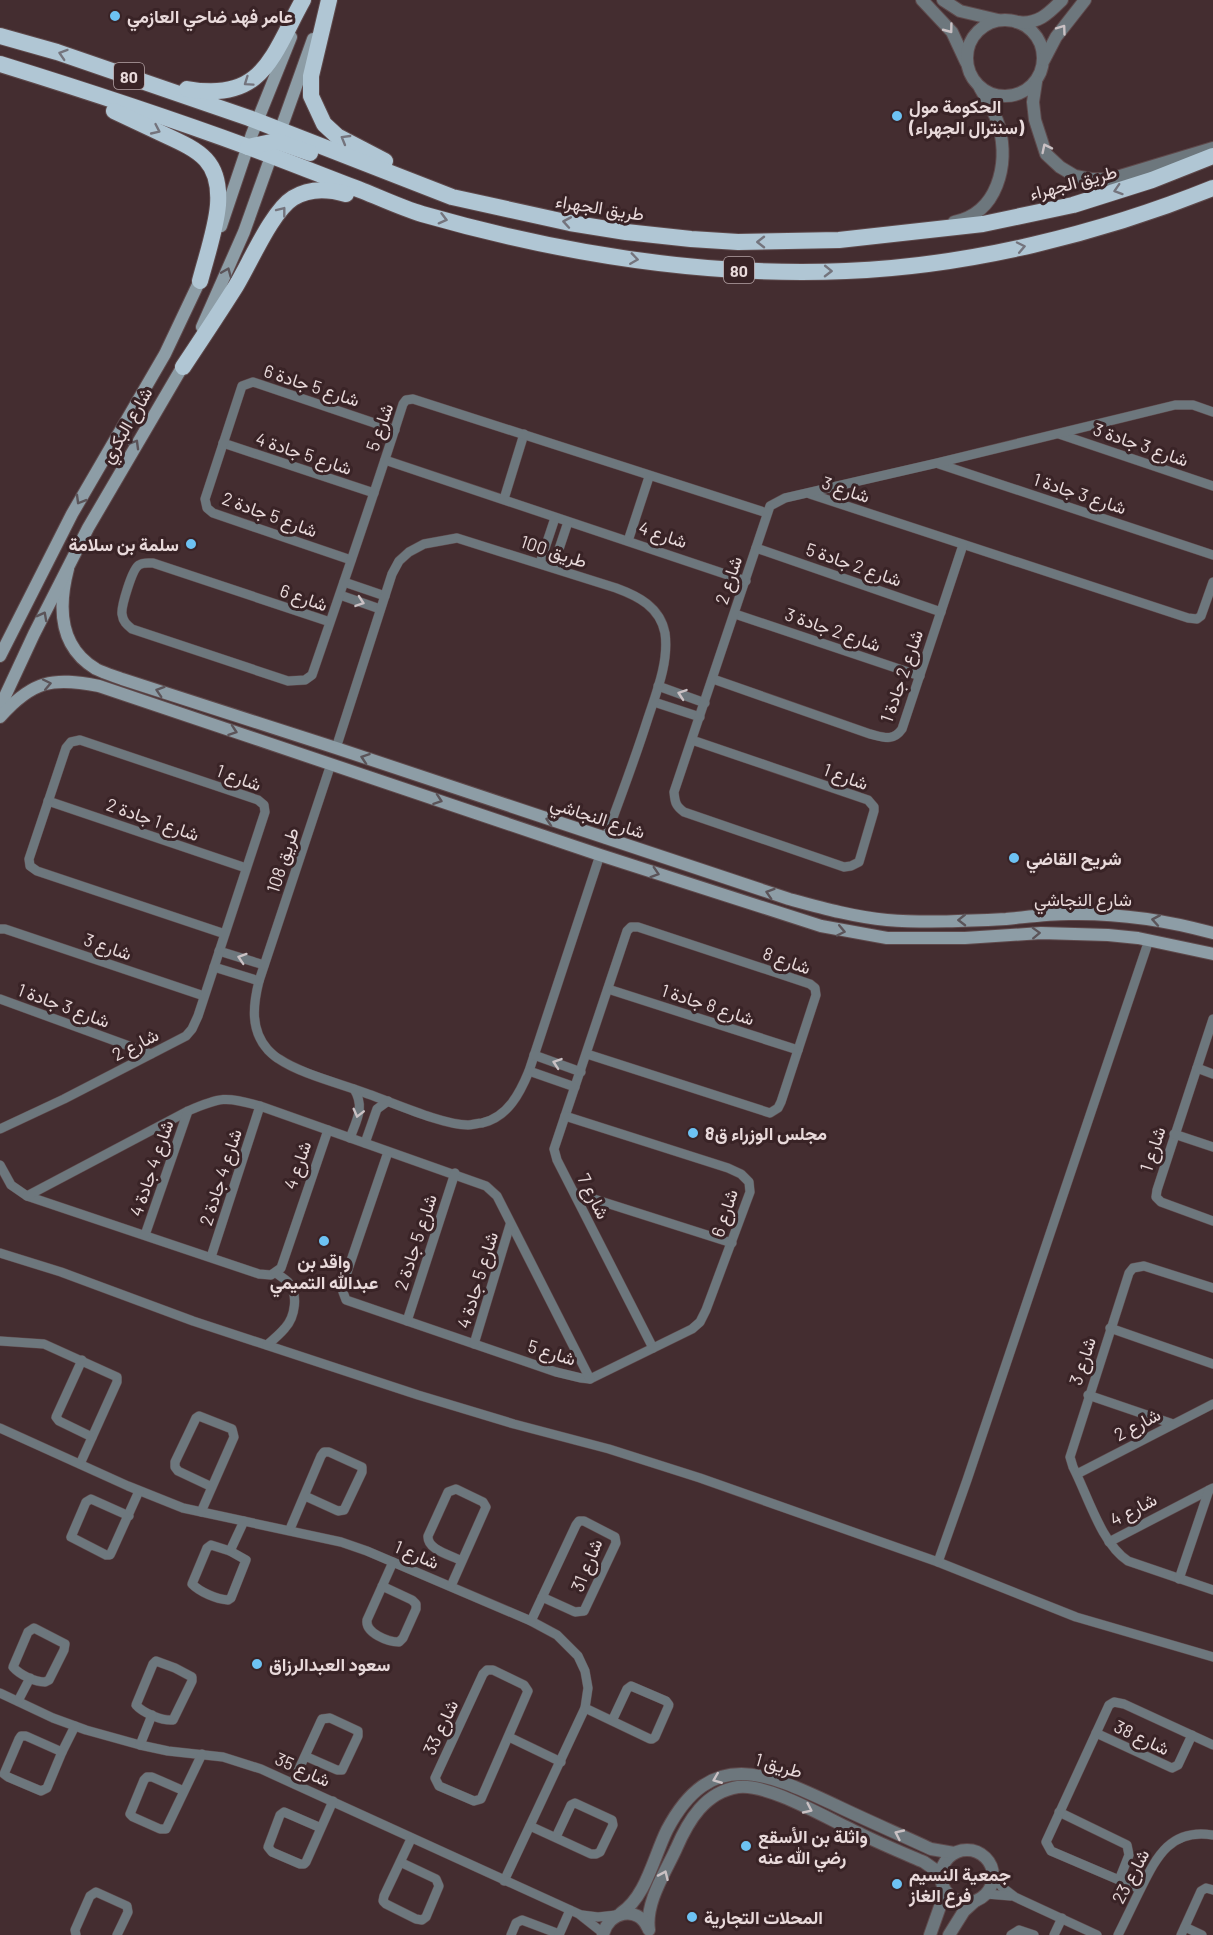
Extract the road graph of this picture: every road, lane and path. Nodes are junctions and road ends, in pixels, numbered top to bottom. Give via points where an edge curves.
1 (304, 0) edge
2 (328, 0) edge
3 (922, 0) edge
4 (943, 0) edge
5 (1062, 0) edge
6 (1085, 0) edge
7 (999, 20) junction
8 (1014, 21) junction
9 (0, 36) edge
10 (1044, 60) junction
11 (0, 64) edge
12 (95, 64) junction
13 (967, 64) junction
14 (46, 78) junction
15 (1036, 82) junction
16 (980, 87) junction
17 (257, 121) junction
18 (275, 142) junction
19 (249, 143) junction
20 (1213, 148) edge
21 (1213, 156) edge
22 (1213, 188) edge
23 (452, 197) junction
24 (419, 213) junction
25 (894, 234) junction
26 (200, 282) junction
27 (171, 343) junction
28 (183, 367) junction
29 (162, 400) junction
30 (1213, 412) edge
31 (395, 430) junction
32 (524, 434) junction
33 (1059, 434) junction
34 (223, 443) junction
35 (385, 460) junction
36 (937, 463) junction
37 (649, 477) junction
38 (1213, 486) edge
39 (374, 493) junction
40 (808, 494) junction
41 (504, 500) junction
42 (767, 513) junction
43 (555, 518) junction
44 (568, 522) junction
45 (628, 541) junction
46 (963, 545) junction
47 (756, 548) junction
48 (1213, 555) edge
49 (351, 560) junction
50 (540, 563) junction
51 (553, 567) junction
52 (68, 569) junction
53 (746, 581) junction
54 (344, 582) junction
55 (1213, 582) edge
56 (340, 595) junction
57 (385, 596) junction
58 (380, 609) junction
59 (941, 612) junction
60 (735, 614) junction
61 (330, 622) junction
62 (0, 656) edge
63 (920, 676) junction
64 (713, 679) junction
65 (658, 686) junction
66 (654, 702) junction
67 (705, 703) junction
68 (203, 705) junction
69 (0, 707) edge
70 (0, 717) edge
71 (700, 717) junction
72 (197, 719) junction
73 (692, 740) junction
74 (336, 748) junction
75 (331, 764) junction
76 (48, 801) junction
77 (605, 839) junction
78 (600, 855) junction
79 (246, 868) junction
80 (723, 878) junction
81 (749, 886) junction
82 (720, 894) junction
83 (743, 901) junction
84 (0, 929) edge
85 (1213, 933) edge
86 (225, 934) junction
87 (1149, 940) junction
88 (219, 951) junction
89 (1213, 954) edge
90 (264, 965) junction
91 (214, 967) junction
92 (259, 981) junction
93 (608, 989) junction
94 (204, 996) junction
95 (0, 999) edge
96 (1213, 1019) edge
97 (798, 1050) junction
98 (151, 1054) junction
99 (587, 1054) junction
100 (534, 1055) junction
101 (1197, 1068) junction
102 (529, 1071) junction
103 (580, 1072) junction
104 (1213, 1074) edge
105 (575, 1087) junction
106 (354, 1089) junction
107 (388, 1101) junction
108 (260, 1106) junction
109 (188, 1111) junction
110 (565, 1116) junction
111 (0, 1129) edge
112 (328, 1130) junction
113 (1174, 1134) junction
114 (350, 1138) junction
115 (365, 1143) junction
116 (1213, 1147) edge
117 (388, 1152) junction
118 (0, 1166) edge
119 (454, 1173) junction
120 (575, 1193) junction
121 (27, 1196) junction
122 (1213, 1221) edge
123 (510, 1225) junction
124 (145, 1235) junction
125 (732, 1243) junction
126 (0, 1253) edge
127 (211, 1257) junction
128 (276, 1273) junction
129 (1213, 1288) edge
130 (407, 1321) junction
131 (1110, 1328) junction
132 (0, 1341) edge
133 (474, 1344) junction
134 (267, 1345) junction
135 (653, 1348) junction
136 (82, 1359) junction
137 (1213, 1364) edge
138 (590, 1379) junction
139 (1089, 1395) junction
140 (1213, 1404) edge
141 (1173, 1424) junction
142 (0, 1428) edge
143 (92, 1437) junction
144 (80, 1464) junction
145 (1077, 1474) junction
146 (212, 1486) junction
147 (1211, 1489) edge
148 (139, 1491) junction
149 (305, 1496) junction
150 (201, 1512) junction
151 (129, 1515) junction
152 (244, 1521) junction
153 (290, 1529) junction
154 (1109, 1542) junction
155 (230, 1551) junction
156 (462, 1560) junction
157 (393, 1562) junction
158 (938, 1562) junction
159 (1179, 1579) junction
160 (382, 1586) junction
161 (451, 1586) junction
162 (1213, 1590) edge
163 (542, 1597) junction
164 (531, 1621) junction
165 (1213, 1657) edge
166 (30, 1678) junction
167 (0, 1693) edge
168 (18, 1701) junction
169 (585, 1708) junction
170 (152, 1715) junction
171 (612, 1720) junction
172 (75, 1726) junction
173 (1096, 1733) junction
174 (1192, 1735) junction
175 (509, 1737) junction
176 (140, 1744) junction
177 (1213, 1745) edge
178 (62, 1752) junction
179 (202, 1754) junction
180 (305, 1756) junction
181 (561, 1762) junction
182 (293, 1782) junction
183 (184, 1791) junction
184 (333, 1801) junction
185 (1059, 1812) junction
186 (530, 1826) junction
187 (321, 1828) junction
188 (1213, 1835) edge
189 (556, 1837) junction
190 (411, 1839) junction
191 (954, 1853) junction
192 (400, 1862) junction
193 (994, 1876) junction
194 (942, 1880) junction
195 (1119, 1880) junction
196 (504, 1881) junction
197 (1140, 1889) junction
198 (1213, 1890) edge
199 (1015, 1896) junction
200 (981, 1897) junction
201 (575, 1912) junction
202 (619, 1914) junction
203 (1062, 1918) junction
204 (1183, 1931) edge
205 (650, 1932) edge
206 (603, 1934) edge
207 (76, 1935) edge
208 (117, 1935) edge
209 (511, 1935) edge
210 (559, 1935) edge
211 (930, 1935) edge
212 (949, 1935) edge
213 (1011, 1935) edge
214 (1034, 1935) edge
215 (1054, 1935) edge
216 (1097, 1935) edge
217 (1118, 1935) edge
218 (1202, 1935) edge

1 -> 12 highway via 268,64 249,84 237,89 222,93 200,91
1 - 17 main road, شارع البكري
2 - 18 main road, شارع البكري
23 -> 2 highway via 337,136 324,124 311,96 311,76
3 -> 13 street via 952,32
4 - 7 street via 960,11
5 - 8 street via 1040,20
10 -> 6 street via 1056,37
7 - 8 street
7 - 13 street via 974,35 967,51
8 - 10 street via 1036,35
12 -> 9 highway, 80
10 - 15 street
11 - 14 highway, 80
12 - 17 highway, 80
13 - 16 street
14 - 19 highway, 80 via 100,97 147,100
14 -> 26 highway via 193,148 206,158 216,174 218,207
15 - 16 street via 1015,95 1002,97
20 -> 15 street via 1110,179 1075,176 1046,154 1035,120
16 - 25 street via 998,124 1002,145 1002,165 993,195 966,219
17 - 18 highway, 80
17 - 19 main road, شارع البكري
18 - 19 highway
18 - 23 highway via 437,200
18 - 24 highway, 80
28 -> 18 main road, شارع البكري via 244,232
19 - 26 main road, شارع البكري
21 -> 25 highway, طريق الجهراء / 80 via 1073,205 983,224
24 -> 22 highway, 80 via 510,237 640,260 739,270 843,271 894,268 1080,234
25 -> 23 highway, طريق الجهراء / 80 via 785,242 691,239 570,223
28 -> 24 highway via 269,228 293,198 329,189
26 - 27 main road, شارع البكري
27 - 29 main road via 181,354 164,385
27 -> 62 main road, شارع البكري via 72,514
28 - 29 main road, شارع البكري
52 -> 29 main road, شارع البكري
30 - 33 street, شارع 3 via 1193,405 1175,405
31 - 32 street, شارع 5 via 403,404 413,399
31 - 34 street, شارع 5 جادة 6 via 253,382 242,386
31 - 35 street, شارع 5
32 - 37 street, شارع 5
32 - 41 street
33 - 36 street, شارع 3
33 - 38 street, شارع 3 جادة 3
34 - 39 street, شارع 5 جادة 4
34 - 49 street, شارع 5 جادة 2 via 205,499 207,508
35 - 39 street, شارع 5
35 - 41 street, شارع 4
36 - 40 street, شارع 3
36 - 48 street, شارع 3 جادة 1
37 - 42 street, شارع 5
37 - 45 street
39 - 49 street, شارع 5
40 - 42 street via 776,501
40 - 46 street, شارع 3
41 - 43 street, شارع 4
42 - 47 street, شارع 2
43 - 44 street, شارع 4
43 - 50 street
44 - 45 street, شارع 4
44 - 51 street
45 - 53 street, شارع 4
46 - 55 street, شارع 3 via 1197,620
46 - 59 street, شارع 2 جادة 1
47 - 53 street, شارع 2
47 - 59 street, شارع 2 جادة 5
49 - 54 street, شارع 5
50 - 51 street, طريق 100
50 - 57 street, طريق 100 via 468,540 442,540 424,544 399,561
51 - 65 street, طريق 100 via 636,595 650,606 664,631 664,663
68 -> 52 main road, شارع النجاشي via 114,676 82,658 72,647 62,617
69 -> 52 main road, شارع البكري
53 - 60 street, شارع 2
54 - 56 street, شارع 5
54 - 57 street
56 -> 58 street
56 - 61 street, شارع 5
57 - 58 street, طريق 100
58 - 74 street, طريق 100
59 - 63 street, شارع 2 جادة 1
60 - 63 street, شارع 2 جادة 3
60 - 64 street, شارع 2
61 - 61 street, شارع 6 via 153,563 135,569 122,608 125,623 132,629 288,681 305,680 312,675
63 - 64 street, شارع 2 جادة 1 via 902,729 889,738
64 - 67 street, شارع 2
65 - 66 street, طريق 100
67 -> 65 street
66 - 71 street
66 - 77 street, طريق 100
67 - 71 street, شارع 2
68 - 72 main road via 194,712
68 - 74 main road, شارع النجاشي
70 -> 72 main road, شارع النجاشي via 13,702 38,685 71,681 99,686
71 - 73 street, شارع 2
72 -> 75 main road, شارع النجاشي
73 - 73 street, شارع 1 via 674,792 677,807 844,867 859,862 874,811 868,800
77 -> 74 main road, شارع النجاشي
75 -> 78 main road, شارع النجاشي
75 - 90 street, طريق 108
76 - 79 street, شارع 1 جادة 2
76 - 79 street, شارع 1 via 66,748 80,740 225,788 263,802 265,808
76 - 86 street, شارع 1 via 30,866
77 - 80 main road, شارع النجاشي
78 -> 82 main road, شارع النجاشي
78 - 100 street, طريق 108
79 - 86 street, شارع 1
80 - 81 main road, شارع النجاشي
80 - 82 main road via 728,889
81 - 83 main road via 743,890
85 -> 81 main road, شارع النجاشي via 1143,918 1098,915 887,920 825,909
82 - 83 main road, شارع النجاشي
83 -> 87 main road, شارع النجاشي via 820,926 887,938 1072,933
84 - 94 street, شارع 3
86 - 88 street, شارع 2
87 - 89 main road, شارع النجاشي
87 - 158 street
90 -> 88 street
88 - 91 street, شارع 2
90 - 92 street, طريق 108
91 - 92 street
91 - 94 street, شارع 2
92 - 106 street, طريق 108 via 253,1011 260,1038 269,1051 279,1060
93 - 97 street, شارع 8 جادة 1
93 - 97 street, شارع 8 via 627,931 638,927 810,984 816,995
93 - 99 street, شارع 8
94 - 98 street, شارع 2 via 186,1036
95 - 98 street, شارع 3 جادة 1
96 - 101 street, شارع 1
97 - 99 street, شارع 8 via 778,1108 770,1113
98 - 111 street, شارع 2
99 - 103 street, شارع 7
100 - 102 street, طريق 108
103 -> 100 street
101 - 104 street
101 - 113 street, شارع 1
102 - 105 street
102 - 107 street, طريق 108 via 517,1098 484,1122 468,1125
103 - 105 street, شارع 7
105 - 110 street, شارع 7
106 - 107 street, طريق 108
106 -> 114 street via 361,1105
107 - 115 street via 377,1109
108 - 109 street, شارع 4 via 225,1098
108 - 112 street, شارع 4
108 - 127 street, شارع 4 جادة 2
109 - 121 street, شارع 4
109 - 124 street, شارع 4 جادة 4
110 - 120 street, شارع 7 via 554,1149
110 - 125 street, شارع 6 via 741,1174 749,1182 750,1192
112 - 114 street, شارع 5
112 - 128 street, شارع 4
113 - 116 street
113 - 122 street, شارع 1 via 1156,1197
114 - 115 street, شارع 5
115 - 117 street, شارع 5
117 - 119 street, شارع 5
117 - 130 street, شارع 5 via 342,1292 346,1300
118 - 121 street via 11,1185
119 - 123 street, شارع 5 via 486,1186 496,1196
119 - 130 street, شارع 5 جادة 2
120 - 125 street
120 - 135 street, شارع 7
121 - 124 street
123 - 133 street, شارع 5 جادة 4
123 - 138 street, شارع 5
124 - 127 street
125 - 135 street, شارع 6 via 700,1322
126 - 134 street
127 - 128 street via 259,1274
128 - 134 street via 292,1290 293,1312 287,1327
129 - 131 street, شارع 3 via 1138,1266 1129,1273
130 - 133 street, شارع 5
131 - 137 street
131 - 139 street, شارع 3
132 - 136 street via 44,1344
133 - 138 street, شارع 5 via 556,1372
134 - 158 street via 700,1478
135 - 138 street, شارع 6
136 - 143 street via 118,1379
136 - 143 street via 56,1418
139 - 141 street
139 - 145 street, شارع 3 via 1070,1457
140 - 141 street, شارع 2
141 - 145 street, شارع 2
142 - 144 street, شارع 1
143 - 144 street
144 - 148 street, شارع 1
145 - 154 street, شارع 3
146 - 146 street via 234,1432 199,1416 175,1467
146 - 150 street
147 - 154 street, شارع 4
147 - 159 street
148 - 150 street, شارع 1
148 - 151 street
149 - 149 street via 324,1452 362,1467 344,1510
149 - 153 street
150 - 152 street, شارع 1
151 - 151 street via 110,1555 71,1537 86,1502 91,1499
152 - 153 street, شارع 1
152 - 155 street
153 - 157 street, شارع 1 via 341,1542
154 - 159 street, شارع 4 via 1128,1561
155 - 155 street via 209,1546 193,1586 223,1600 230,1599 246,1562
156 - 156 street via 486,1505 451,1489 428,1541
156 - 161 street
157 - 160 street
157 - 161 street, شارع 1
158 - 165 street via 1076,1617
159 - 162 street, شارع 4
160 - 160 street via 366,1627 399,1642 417,1606
161 - 164 street, شارع 1
163 - 163 street, شارع 31 via 579,1521 615,1537 616,1543 584,1611 575,1612
163 - 164 street, شارع 31
164 - 169 street, شارع 1 via 557,1635 578,1656 588,1688
166 - 166 street via 47,1682 65,1647 62,1641 34,1628 28,1632 13,1665
166 - 168 street
167 - 168 street, شارع 35
168 - 172 street, شارع 35
169 - 171 street
169 - 181 street, شارع 1
170 - 170 street via 174,1720 192,1681 190,1675 160,1662 153,1664 136,1702
170 - 176 street
171 - 171 street via 652,1739 669,1705 632,1686
172 - 176 street, شارع 35
172 - 178 street
173 - 174 street, شارع 38 via 1114,1702
173 - 174 street, شارع 38 via 1172,1768 1178,1765
173 - 185 street, شارع 38
174 - 177 street, شارع 38
175 - 175 street, شارع 33 via 528,1694 527,1688 487,1670 436,1774 436,1783 479,1801
175 - 181 street
176 - 179 street, شارع 35
178 - 178 street via 47,1788 41,1791 4,1774 21,1736
179 - 182 street, شارع 35 via 223,1757
179 - 183 street
180 - 180 street via 324,1718 358,1731 342,1770
180 - 182 street
181 - 186 street, شارع 1
182 - 184 street, شارع 35
183 - 183 street via 166,1828 160,1829 130,1814 147,1777
184 - 187 street
184 - 190 street, شارع 35
185 - 195 street via 1127,1845 1129,1855
185 - 195 street, شارع 38 via 1047,1847
186 - 189 street
186 - 196 street, شارع 1
187 - 187 street via 304,1864 268,1847 284,1812
188 - 197 street, شارع 23 via 1194,1834 1168,1845
189 - 189 street via 596,1854 613,1825 612,1820 575,1803
190 - 192 street
190 - 196 street, شارع 35
191 - 193 street via 969,1849 984,1855
191 - 194 street via 943,1866
191 -> 202 street, طريق 1 via 930,1849 771,1777 744,1773 725,1776 710,1781 683,1806 668,1829 635,1903
192 - 192 street via 383,1901 422,1920 439,1882
193 - 199 street
193 - 200 street via 990,1889
194 - 200 street via 948,1893 960,1901
205 -> 194 street, طريق 1 via 651,1903 691,1818 714,1796 738,1787 780,1796 924,1862
194 - 211 street via 941,1907
195 - 197 street, شارع 38
196 - 201 street, شارع 35
197 - 217 street, شارع 23
198 - 204 street via 1201,1891
199 - 200 street
199 - 203 street
200 - 212 street via 964,1911
201 - 202 street, شارع 35 via 598,1917
201 - 206 street, شارع 35
201 - 210 street
202 - 205 street via 641,1918
202 - 206 street, طريق 1
203 - 215 street
203 - 216 street
204 - 218 street
207 - 208 street via 90,1896 96,1892 128,1906
209 - 210 street via 516,1923 522,1920
213 - 214 street via 1019,1930

